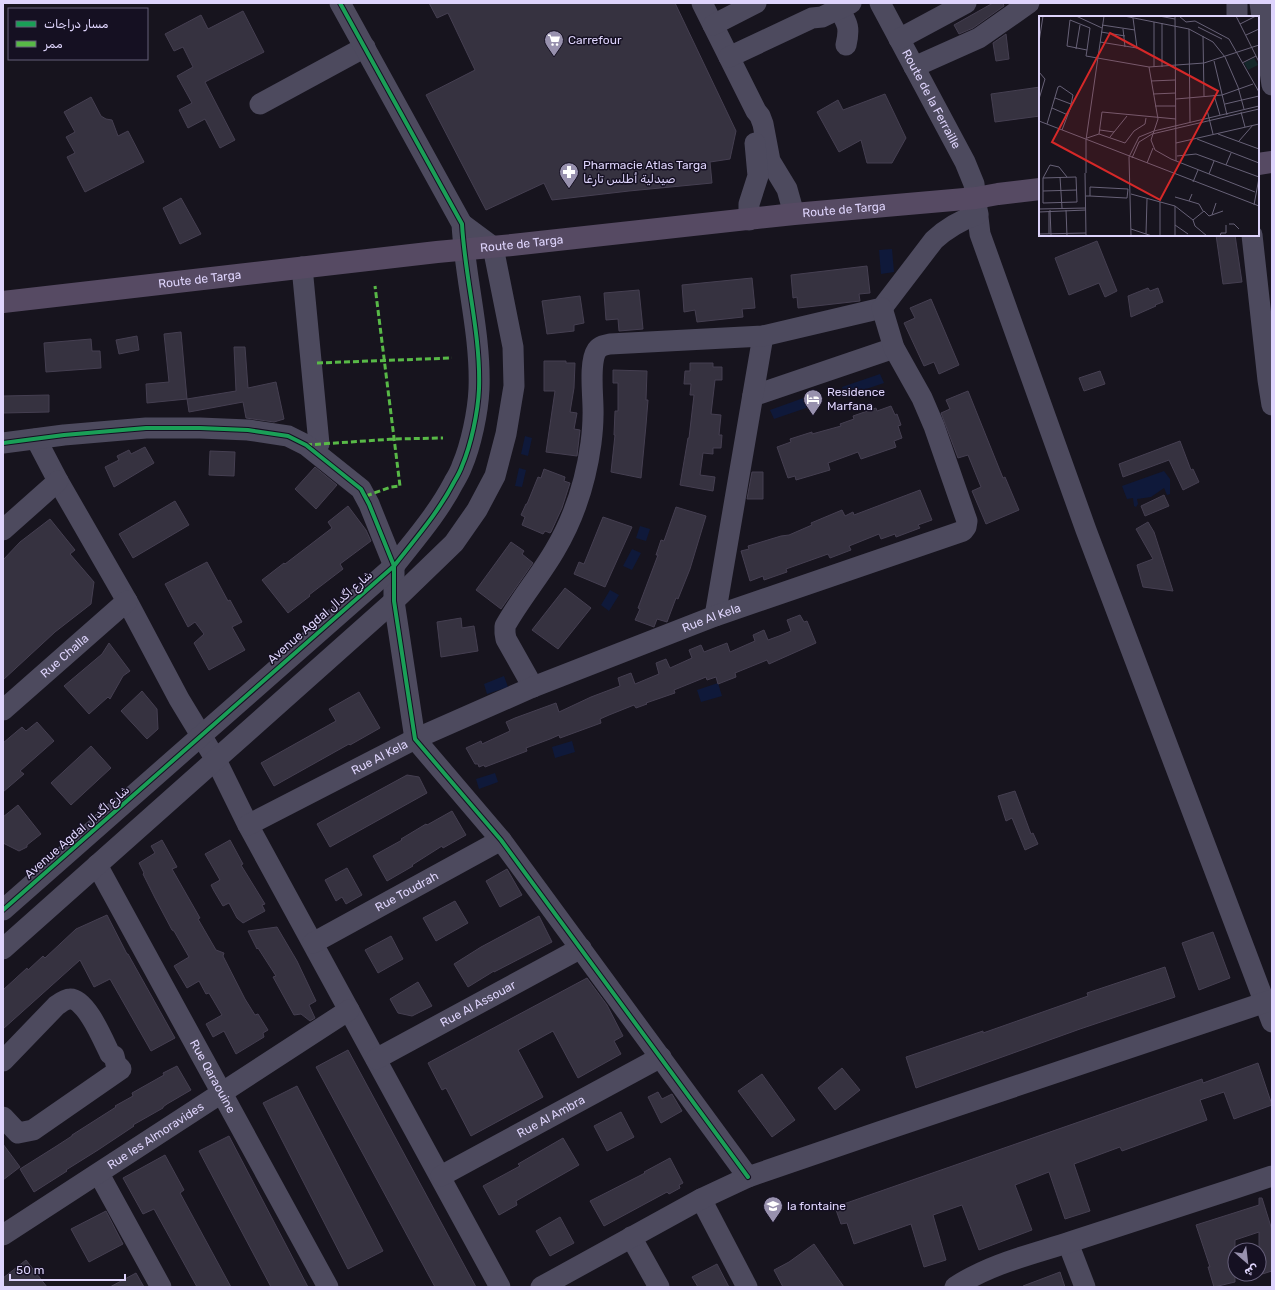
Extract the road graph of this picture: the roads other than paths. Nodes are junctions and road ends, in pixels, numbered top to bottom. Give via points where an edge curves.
1 (340, 3) edge
2 (702, 3) edge
3 (756, 3) edge
4 (880, 3) edge
5 (966, 3) edge
6 (1029, 3) edge
7 (1237, 3) edge
8 (1260, 3) edge
9 (840, 5) edge
10 (1237, 16) edge
11 (713, 24) junction
12 (899, 39) junction
13 (846, 45) dead end
14 (365, 47) junction
15 (729, 57) junction
16 (914, 67) junction
17 (1272, 85) edge
18 (260, 104) dead end
19 (764, 162) junction
20 (1272, 162) edge
21 (1259, 164) edge
22 (1039, 189) edge
23 (977, 206) junction
24 (794, 214) junction
25 (748, 220) junction
26 (462, 224) junction
27 (1252, 236) edge
28 (493, 247) junction
29 (464, 249) junction
30 (302, 267) junction
31 (3, 302) edge
32 (882, 308) junction
33 (1267, 332) edge
34 (763, 336) junction
35 (894, 348) junction
36 (753, 396) junction
37 (1272, 405) edge
38 (36, 439) junction
39 (3, 443) edge
40 (319, 444) dead end
41 (58, 481) junction
42 (3, 530) edge
43 (394, 566) junction
44 (126, 601) junction
45 (394, 601) junction
46 (715, 616) junction
47 (533, 687) junction
48 (3, 710) edge
49 (200, 736) junction
50 (415, 740) junction
51 (216, 760) junction
52 (248, 825) junction
53 (501, 840) junction
54 (97, 865) junction
55 (3, 910) edge
56 (313, 943) junction
57 (580, 948) junction
58 (3, 949) edge
59 (1268, 1001) edge
60 (349, 1010) junction
61 (1272, 1022) edge
62 (661, 1057) junction
63 (4, 1059) edge
64 (376, 1060) junction
65 (222, 1092) junction
66 (3, 1117) edge
67 (98, 1174) junction
68 (441, 1176) junction
69 (1272, 1176) edge
70 (748, 1177) junction
71 (700, 1199) junction
72 (5, 1231) edge
73 (632, 1237) junction
74 (1068, 1243) junction
75 (161, 1287) edge
76 (328, 1287) edge
77 (500, 1287) edge
78 (541, 1287) edge
79 (659, 1287) edge
80 (747, 1287) edge
81 (955, 1287) edge
82 (1085, 1287) edge

1 - 14 street
2 - 11 street
3 - 11 street
4 - 12 street, Route de la Ferraille
5 - 12 street
6 - 16 street via 979,38
7 - 10 street
8 - 17 street
9 - 13 street via 848,26
9 - 15 street via 822,17 812,18
11 - 15 street
12 - 16 street, Route de la Ferraille
14 - 18 street
14 - 26 street
15 - 19 street via 761,119 759,135
16 - 23 street, Route de la Ferraille via 965,162 974,184
19 - 24 street via 787,188
19 - 25 street via 749,204
20 - 21 main road
22 - 23 main road, Route de Targa via 998,194
23 - 24 main road, Route de Targa
23 - 32 street via 934,240
23 - 59 street, Route de la Ferraille via 980,234 1081,516
24 - 25 main road, Route de Targa
25 - 28 main road, Route de Targa
26 - 28 street
26 - 29 street, Avenue Agdal شارع اگدال
27 - 33 street
28 - 29 main road, Route de Targa
28 - 45 street via 513,347 514,386 506,434 495,476 477,510 454,543
29 - 30 main road, Route de Targa
29 - 43 street, Avenue Agdal شارع اگدال via 477,348 479,390 473,430 462,467 445,499
30 - 31 main road, Route de Targa
30 - 40 street
32 - 34 street
32 - 35 street, Rue Al Kela
33 - 37 street
34 - 36 street
34 - 47 street via 610,344 597,349 593,359 591,444 574,510 555,551 504,633
35 - 36 street
35 - 46 street, Rue Al Kela via 922,398 934,426 967,521 965,529
36 - 46 street
38 - 39 street
38 - 41 street
38 - 43 street via 146,428 248,430 288,436 313,449 361,489 370,504
41 - 42 street
41 - 44 street
43 - 45 street
43 - 49 street, Avenue Agdal شارع اگدال
44 - 48 street, Rue Challa
44 - 49 street
45 - 50 street
45 - 51 street
46 - 47 street, Rue Al Kela
47 - 50 street, Rue Al Kela
49 - 51 street
49 - 55 street, Avenue Agdal شارع اگدال
50 - 52 street, Rue Al Kela
50 - 53 street
51 - 52 street
51 - 54 street
52 - 56 street
53 - 56 street, Rue Toudrah
53 - 57 street
54 - 58 street
54 - 65 street, Rue Qaraouine
56 - 60 street
57 - 62 street
57 - 64 street, Rue Al Assouar
59 - 61 street, Route de la Ferraille
59 - 70 street
60 - 64 street
60 - 65 street, Rue les Almoravides
62 - 68 street, Rue Al Ambra
62 - 70 street
63 - 66 street via 56,1006 70,999 80,1002 121,1069 33,1130 18,1133
64 - 68 street
65 - 67 street, Rue les Almoravides
65 - 76 street, Rue Qaraouine
67 - 72 street, Rue les Almoravides
67 - 75 street
68 - 77 street
69 - 74 street
70 - 71 street
71 - 73 street
71 - 80 street
73 - 78 street
73 - 79 street
74 - 81 street via 1019,1257
74 - 82 street

